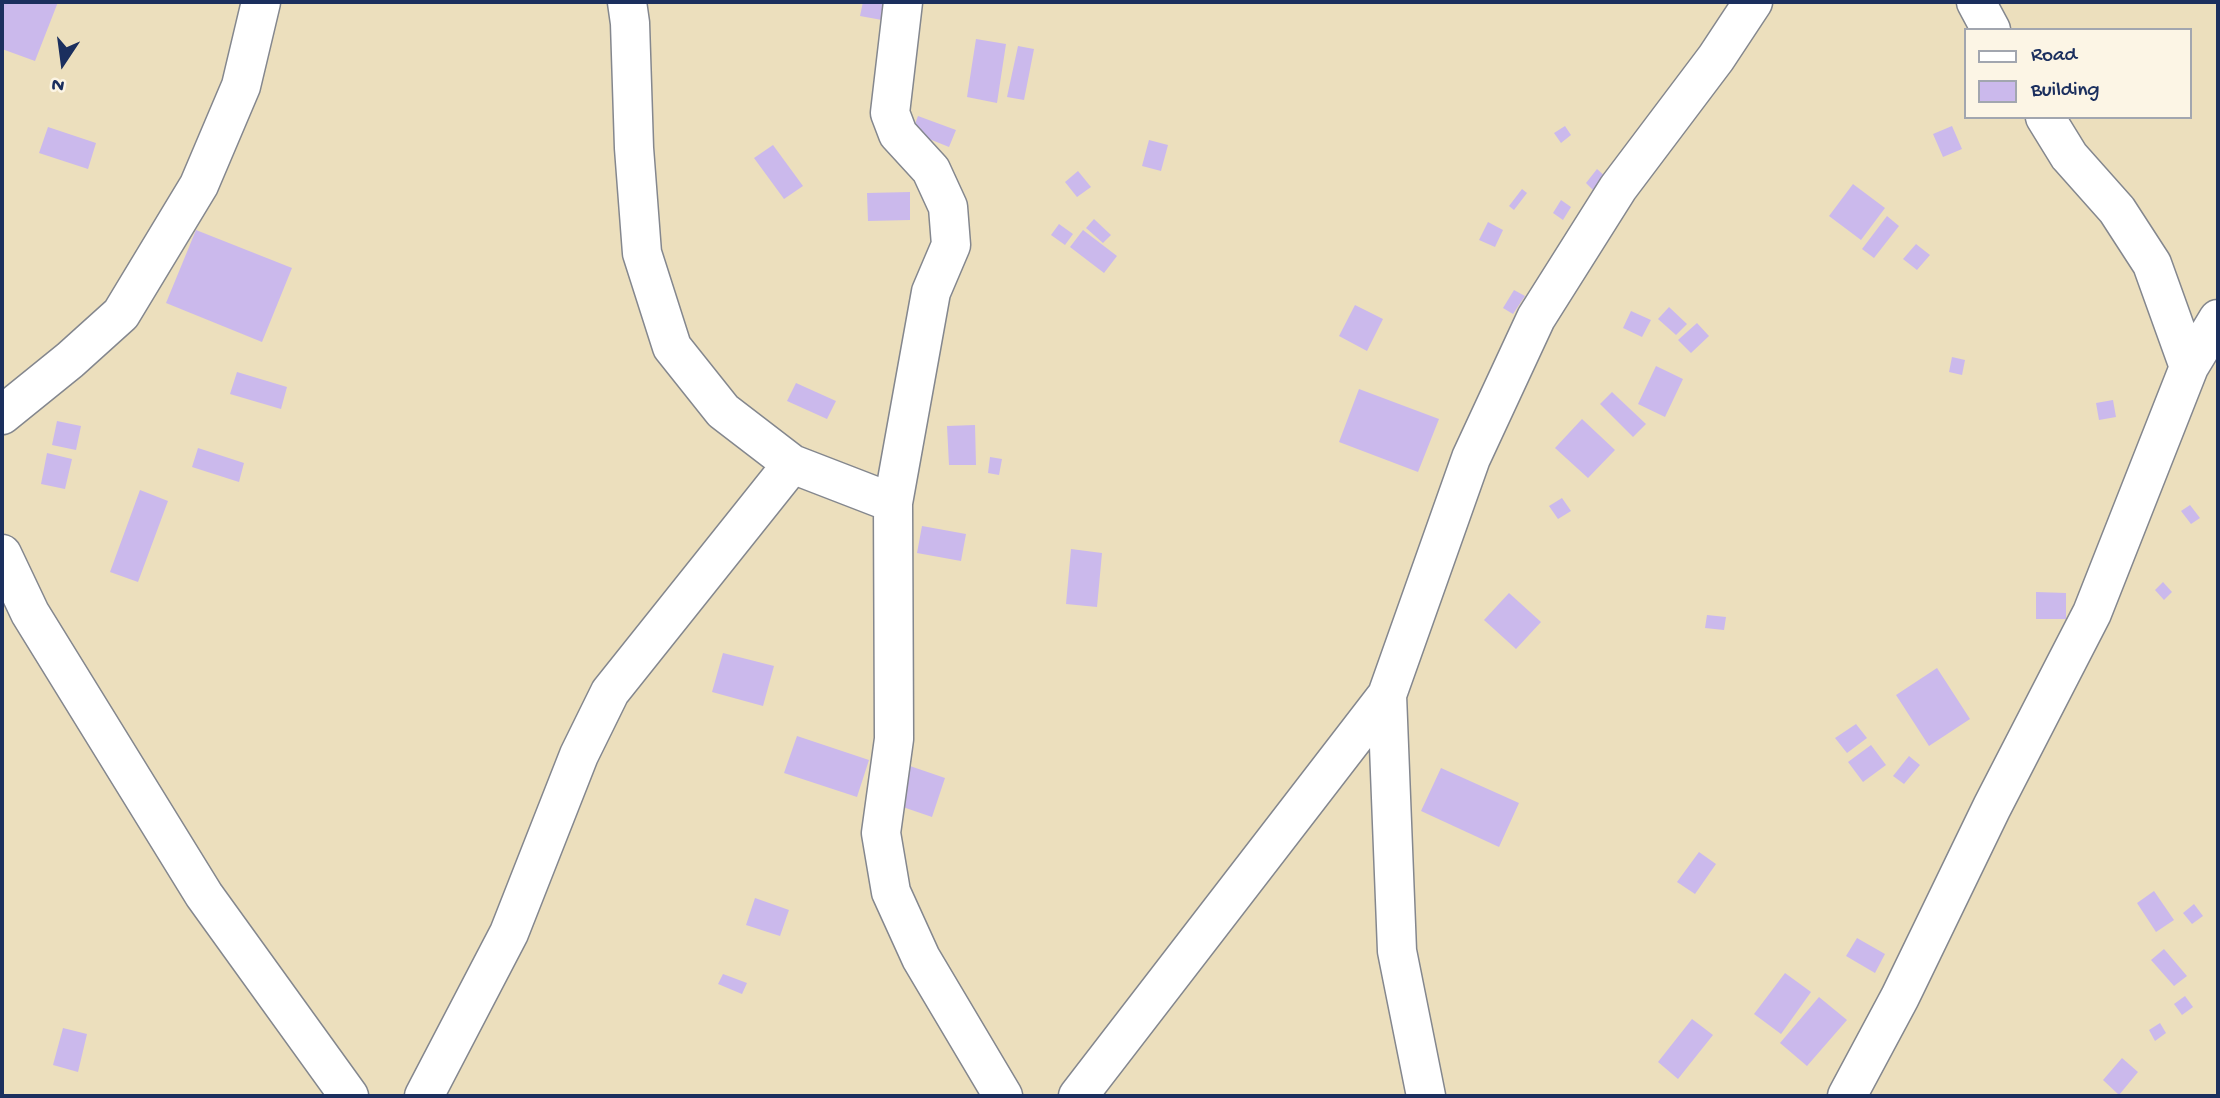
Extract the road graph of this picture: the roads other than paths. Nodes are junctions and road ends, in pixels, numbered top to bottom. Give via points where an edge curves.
1 (261, 2) edge
2 (627, 2) edge
3 (903, 2) edge
4 (1753, 2) edge
5 (1976, 2) edge
6 (1990, 28) edge
7 (2046, 119) edge
8 (2218, 319) edge
9 (2189, 367) junction
10 (2, 415) edge
11 (792, 464) junction
12 (893, 503) junction
13 (2, 554) edge
14 (1387, 695) junction
15 (349, 1096) edge
16 (424, 1096) edge
17 (1003, 1096) edge
18 (1078, 1096) edge
19 (1426, 1096) edge
20 (1847, 1096) edge

1 - 10 street via 241,86 199,185 121,314
2 - 11 street via 642,253 672,347 723,411
3 - 12 street via 890,113 898,134 931,170 948,207 951,245 931,292
4 - 14 street via 1618,188 1536,318 1471,458
5 - 6 street
7 - 9 street via 2069,156 2118,210 2152,264
8 - 9 street
9 - 20 street via 2092,613
11 - 12 street
11 - 16 street via 610,692 579,755 509,933
12 - 17 street via 894,739 881,833 891,892 921,958
13 - 15 street via 30,613 204,895
14 - 18 street
14 - 19 street via 1397,951

